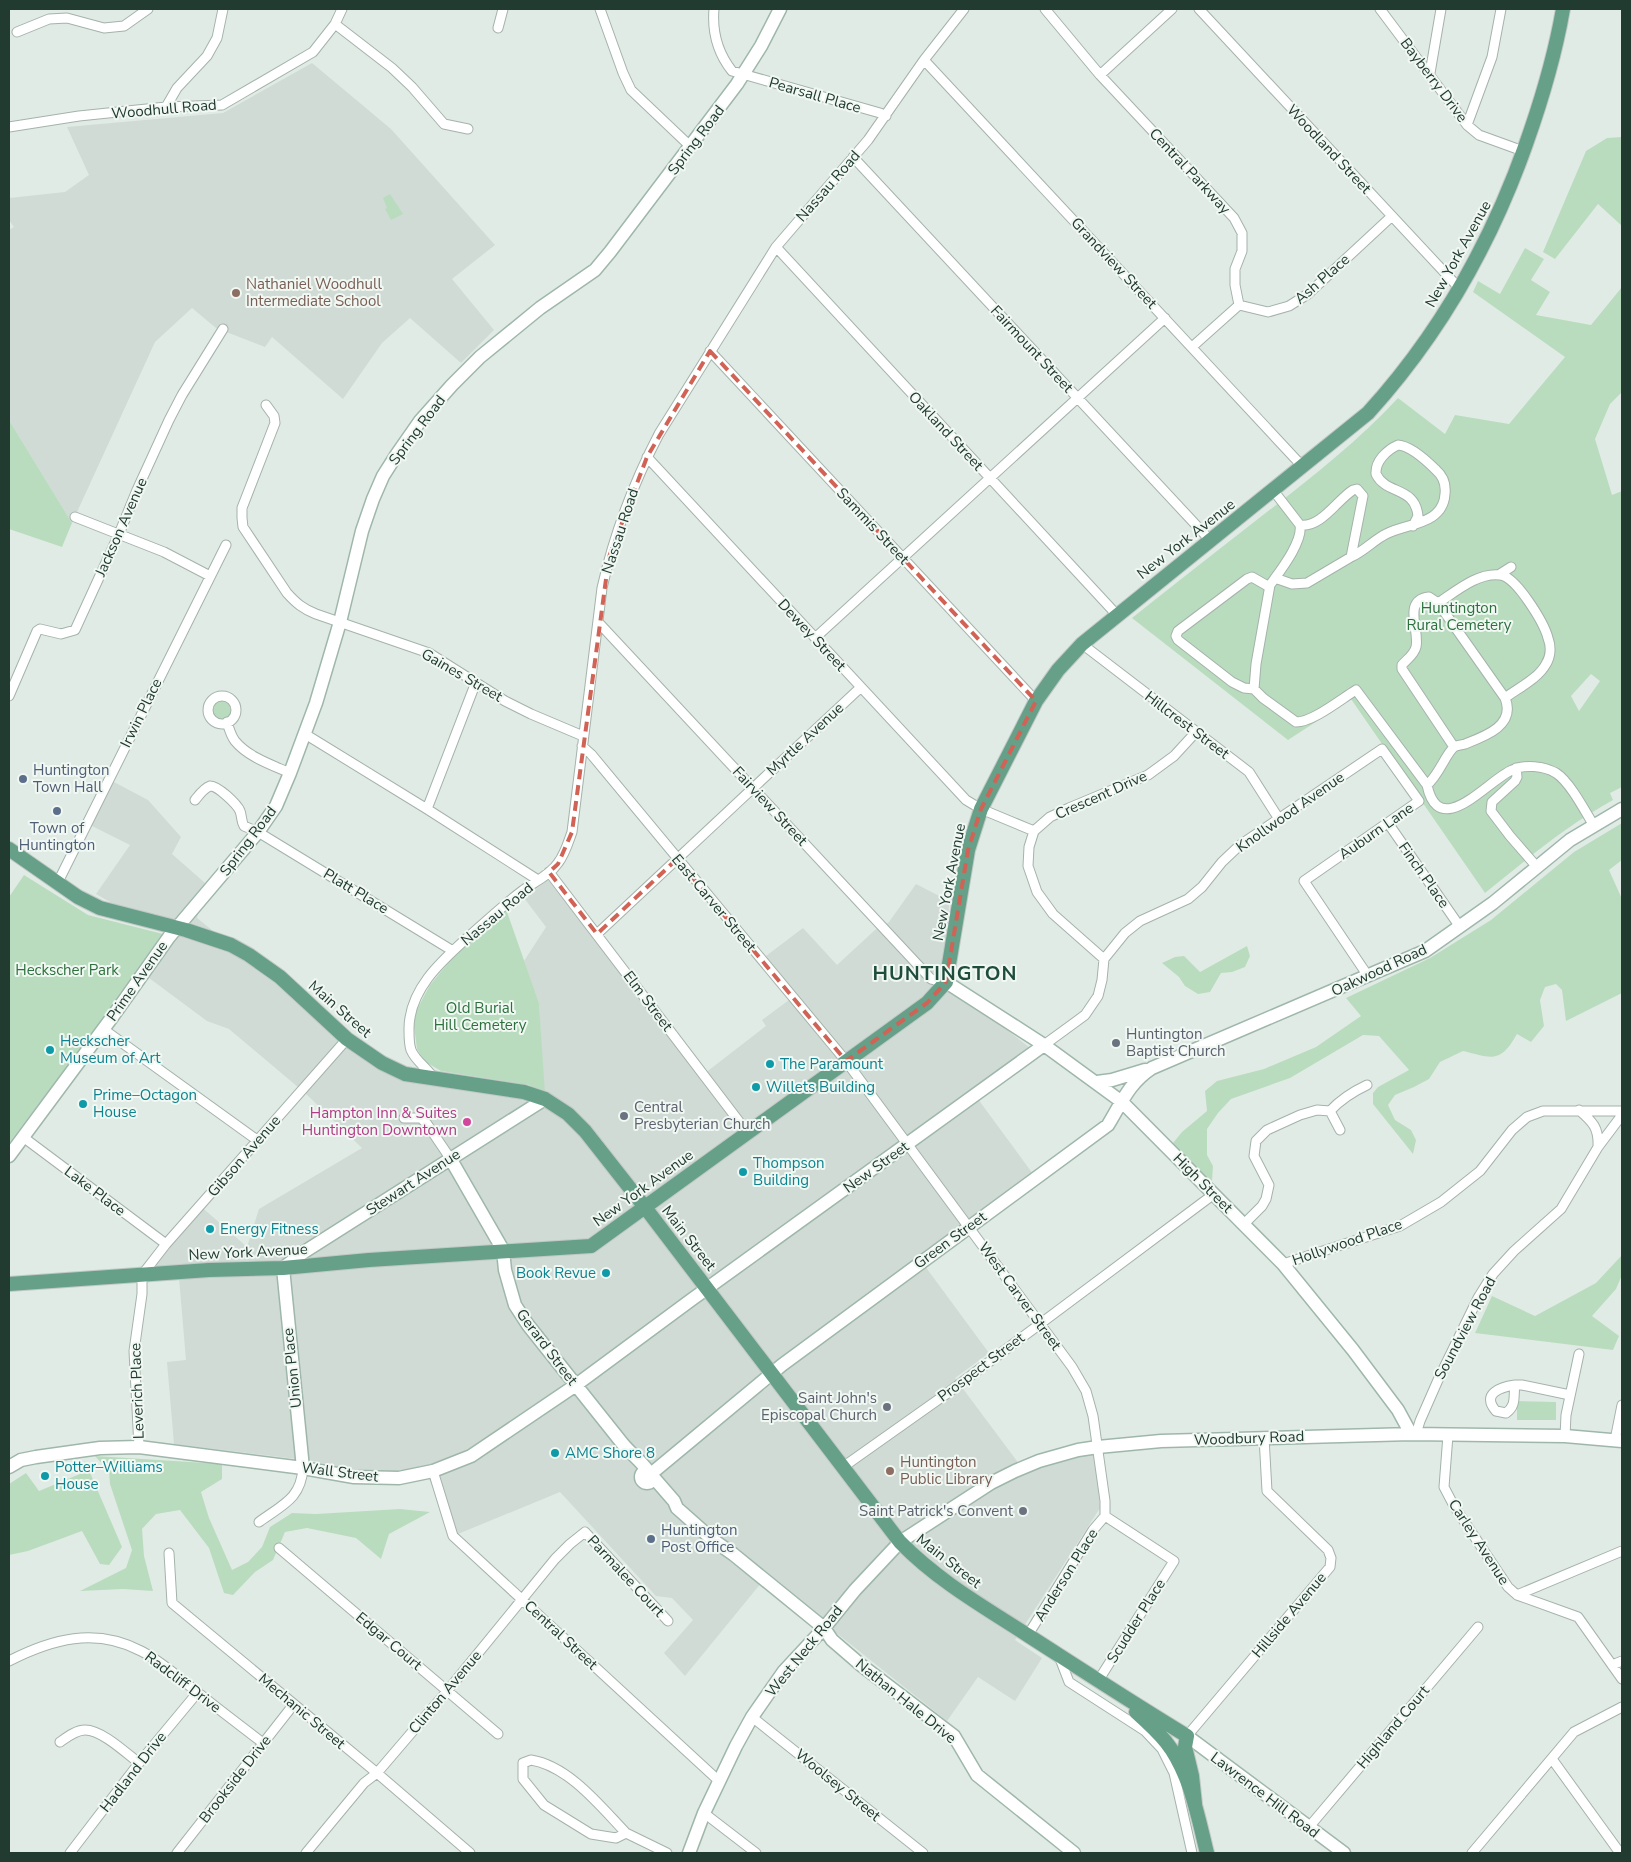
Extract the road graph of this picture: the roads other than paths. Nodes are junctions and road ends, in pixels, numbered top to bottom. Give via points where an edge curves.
1 (148, 9) edge
2 (222, 9) edge
3 (342, 9) edge
4 (503, 9) edge
5 (600, 9) edge
6 (714, 9) edge
7 (780, 9) edge
8 (964, 9) edge
9 (1045, 9) edge
10 (1172, 9) edge
11 (1199, 9) edge
12 (1380, 9) edge
13 (1441, 9) edge
14 (1501, 9) edge
15 (1563, 9) edge
16 (335, 24) junction
17 (498, 28) dead end
18 (16, 32) dead end
19 (924, 60) junction
20 (1430, 73) junction
21 (744, 75) junction
22 (1100, 75) junction
23 (166, 107) junction
24 (886, 116) junction
25 (1467, 125) junction
26 (9, 127) edge
27 (468, 129) dead end
28 (691, 147) junction
29 (1524, 151) junction
30 (853, 157) junction
31 (1392, 216) junction
32 (776, 247) junction
33 (1460, 289) junction
34 (1239, 305) junction
35 (1165, 318) junction
36 (223, 329) dead end
37 (1192, 347) junction
38 (710, 352) junction
39 (1078, 398) junction
40 (266, 405) dead end
41 (646, 457) junction
42 (1303, 467) junction
43 (990, 478) junction
44 (1273, 490) junction
45 (75, 517) dead end
46 (1300, 524) junction
47 (1413, 526) junction
48 (119, 534) junction
49 (1210, 540) junction
50 (226, 545) dead end
51 (1351, 557) junction
52 (903, 558) junction
53 (1511, 566) dead end
54 (1500, 574) junction
55 (210, 576) junction
56 (1273, 581) junction
57 (1438, 603) junction
58 (1117, 615) junction
59 (340, 622) junction
60 (598, 622) junction
61 (815, 638) junction
62 (1082, 644) junction
63 (476, 682) junction
64 (860, 688) junction
65 (1254, 689) junction
66 (9, 696) edge
67 (1505, 698) junction
68 (1036, 701) junction
69 (227, 722) dead end
70 (1196, 732) junction
71 (305, 734) junction
72 (583, 736) junction
73 (582, 746) junction
74 (1454, 747) junction
75 (1382, 749) joint
76 (1516, 768) junction
77 (290, 772) junction
78 (1427, 785) junction
79 (754, 788) junction
80 (195, 800) dead end
81 (427, 808) junction
82 (981, 809) junction
83 (1622, 809) edge
84 (1279, 819) junction
85 (1388, 823) junction
86 (1594, 826) junction
87 (1034, 831) junction
88 (258, 832) junction
89 (9, 849) edge
90 (677, 859) junction
91 (1537, 867) junction
92 (548, 872) junction
93 (538, 880) junction
94 (58, 882) junction
95 (1460, 927) junction
96 (178, 928) junction
97 (597, 934) junction
98 (453, 951) junction
99 (1104, 958) junction
100 (1368, 976) junction
101 (946, 982) junction
102 (103, 1029) junction
103 (347, 1039) junction
104 (1044, 1046) junction
105 (846, 1061) junction
106 (1152, 1068) junction
107 (434, 1079) junction
108 (1096, 1082) junction
109 (1367, 1085) dead end
110 (545, 1099) junction
111 (1122, 1102) junction
112 (1578, 1110) junction
113 (1330, 1111) junction
114 (1622, 1113) edge
115 (404, 1118) dead end
116 (1340, 1130) dead end
117 (747, 1132) junction
118 (23, 1137) junction
119 (257, 1140) junction
120 (907, 1144) junction
121 (1598, 1147) junction
122 (9, 1156) edge
123 (450, 1158) junction
124 (1214, 1194) junction
125 (644, 1206) junction
126 (1244, 1224) junction
127 (969, 1227) junction
128 (166, 1244) junction
129 (503, 1250) junction
130 (1283, 1264) junction
131 (283, 1268) junction
132 (142, 1275) junction
133 (9, 1284) edge
134 (707, 1289) junction
135 (1040, 1323) junction
136 (1579, 1354) dead end
137 (771, 1373) junction
138 (576, 1385) junction
139 (1515, 1385) dead end
140 (1570, 1395) junction
141 (1622, 1406) edge
142 (1414, 1434) junction
143 (1448, 1435) junction
144 (1565, 1436) junction
145 (1264, 1437) junction
146 (1619, 1440) edge
147 (1098, 1447) junction
148 (139, 1448) junction
149 (9, 1467) edge
150 (843, 1467) junction
151 (303, 1468) junction
152 (433, 1471) junction
153 (648, 1476) junction
154 (1105, 1516) junction
155 (259, 1522) dead end
156 (585, 1532) joint
157 (900, 1542) junction
158 (279, 1548) dead end
159 (1622, 1551) edge
160 (168, 1553) dead end
161 (1517, 1596) junction
162 (522, 1600) junction
163 (668, 1621) dead end
164 (824, 1628) junction
165 (1478, 1628) dead end
166 (1028, 1635) junction
167 (1058, 1656) junction
168 (9, 1661) edge
169 (1622, 1661) edge
170 (1612, 1665) junction
171 (1622, 1679) edge
172 (1104, 1685) junction
173 (448, 1690) junction
174 (198, 1692) junction
175 (294, 1704) junction
176 (1622, 1708) edge
177 (752, 1717) junction
178 (498, 1734) dead end
179 (1187, 1736) junction
180 (60, 1742) dead end
181 (263, 1743) junction
182 (1552, 1759) junction
183 (139, 1763) junction
184 (377, 1773) junction
185 (719, 1781) junction
186 (1195, 1804) junction
187 (704, 1813) junction
188 (1309, 1827) junction
189 (626, 1833) junction
190 (70, 1853) edge
191 (177, 1853) edge
192 (306, 1853) edge
193 (470, 1853) edge
194 (667, 1853) edge
195 (689, 1853) edge
196 (756, 1853) edge
197 (923, 1853) edge
198 (1074, 1853) edge
199 (1192, 1853) edge
200 (1206, 1853) edge
201 (1344, 1853) edge
202 (1472, 1853) edge
203 (1620, 1853) edge

1 - 18 street via 124,26 104,28 67,18 49,19
2 - 23 street via 217,38
3 - 16 street, Woodhull Road
4 - 17 street
5 - 28 street via 631,90
6 - 21 street via 713,25 719,51 732,71
7 - 21 main road, Spring Road
8 - 19 street, Nassau Road
9 - 22 street, Central Parkway
10 - 22 street
11 - 31 street, Woodland Street
12 - 20 street, Bayberry Drive
13 - 20 street
14 - 25 street via 1492,57
15 - 29 main road, New York Avenue via 1548,79
16 - 23 street, Woodhull Road via 313,52 222,105
16 - 27 street via 392,68 444,124
19 - 24 street, Nassau Road
19 - 35 street, Grandview Street
20 - 25 street, Bayberry Drive
21 - 24 street, Pearsall Place
21 - 28 main road, Spring Road
22 - 34 street, Central Parkway via 1234,218 1242,233 1242,251 1235,270
23 - 26 street, Woodhull Road
24 - 30 street, Nassau Road
25 - 29 street, Bayberry Drive via 1479,135
28 - 59 main road, Spring Road via 594,270 540,308 480,357 420,421 391,463 373,499
29 - 33 main road, New York Avenue via 1495,223
30 - 32 street, Nassau Road
30 - 39 street, Fairmount Street
31 - 33 street, Woodland Street
31 - 34 street, Ash Place via 1308,294 1290,306 1268,312
32 - 38 street, Nassau Road
32 - 43 street, Oakland Street
33 - 42 main road, New York Avenue via 1385,395 1368,414
34 - 37 street
35 - 37 street, Grandview Street
35 - 39 street
36 - 48 street, Jackson Avenue via 169,420
37 - 42 street, Grandview Street
38 - 41 street, Nassau Road
38 - 52 street, Sammis Street
39 - 43 street
39 - 49 street, Fairmount Street
40 - 59 street, Gaines Street via 275,422 242,508 243,527 295,602 302,608
41 - 60 street, Nassau Road via 609,557
41 - 61 street, Dewey Street
42 - 44 main road, New York Avenue
43 - 52 street
43 - 58 street, Oakland Street
44 - 46 street
44 - 49 main road, New York Avenue
45 - 48 street
46 - 51 street via 1306,526 1317,521 1349,492 1357,490 1363,496 1363,503
46 - 56 street via 1296,544
47 - 47 street via 1439,511 1445,487 1432,465 1398,445 1379,461 1376,474 1415,502 1418,516
47 - 51 street via 1388,533
48 - 55 street via 164,552
48 - 66 street, Jackson Avenue via 75,630 62,634 37,631
49 - 58 main road, New York Avenue
50 - 55 street, Irwin Place
51 - 56 street via 1307,583
52 - 61 street
52 - 68 street, Sammis Street
53 - 54 street
54 - 57 street via 1480,578
54 - 67 street via 1509,579 1533,609 1548,637 1550,652 1547,663 1538,674
55 - 94 street, Irwin Place
56 - 65 street
56 - 65 street via 1266,585 1252,577 1247,579 1178,631 1176,636 1232,682
57 - 67 street
57 - 74 street via 1429,597 1415,605 1413,618 1417,643 1399,665
58 - 62 main road, New York Avenue
59 - 63 street, Gaines Street via 429,653
59 - 71 main road, Spring Road
60 - 72 street, Nassau Road
60 - 79 street, Fairview Street
61 - 64 street, Dewey Street
62 - 68 main road, New York Avenue
62 - 70 street, Hillcrest Street
63 - 72 street, Gaines Street via 531,714
63 - 81 street
64 - 79 street, Myrtle Avenue
64 - 82 street, Dewey Street via 966,800
65 - 78 street via 1296,722 1302,722 1355,688
67 - 74 street via 1508,711 1499,728
68 - 82 main road, New York Avenue
69 - 77 street via 231,735 242,747 264,762
70 - 84 street, Hillcrest Street via 1248,772
70 - 87 street, Crescent Drive via 1174,756 1148,775 1068,808 1050,817
71 - 77 main road, Spring Road
71 - 81 street
72 - 73 street, Nassau Road
73 - 90 street, East Carver Street
73 - 92 street, Nassau Road via 572,832 558,864
74 - 78 street
75 - 84 street, Knollwood Avenue
75 - 85 street, Auburn Lane via 1419,801
76 - 78 street via 1450,809 1435,804
76 - 86 street via 1546,768 1561,777
76 - 91 street via 1517,777 1492,802 1491,811
77 - 88 main road, Spring Road via 276,806
79 - 90 street, Myrtle Avenue
79 - 101 street, Fairview Street via 931,979
80 - 88 street, Platt Place via 207,788 216,786 235,804 244,826
81 - 93 street
82 - 87 street, Dewey Street
82 - 101 main road, New York Avenue via 968,850
83 - 86 main road, Oakwood Road
84 - 99 street, Knollwood Avenue via 1240,845 1188,899 1140,921
85 - 95 street, Finch Place
85 - 100 street, Auburn Lane via 1304,880
86 - 91 main road, Oakwood Road via 1570,840
87 - 99 street via 1028,866 1037,892 1053,914
88 - 96 main road, Spring Road
88 - 98 street, Platt Place
89 - 94 main road, Main Street
90 - 97 street, Myrtle Avenue
90 - 105 street, East Carver Street
91 - 95 main road, Oakwood Road
92 - 93 street, Nassau Road
92 - 97 street, Elm Street
93 - 98 street, Nassau Road
94 - 96 main road, Main Street via 100,908
95 - 100 main road, Oakwood Road via 1425,951
96 - 102 main road, Prime Avenue
96 - 103 main road, Main Street via 231,945 249,955 280,977
97 - 117 street, Elm Street
98 - 107 street, Nassau Road via 428,977 411,1009 410,1048
99 - 104 street via 1098,996 1085,1016
100 - 106 main road, Oakwood Road
101 - 104 main road, High Street
101 - 105 main road, New York Avenue via 927,1003
102 - 118 main road, Prime Avenue
102 - 119 street
103 - 107 main road, Main Street via 405,1074
103 - 119 street, Gibson Avenue
104 - 108 main road, High Street
104 - 120 main road, New Street
105 - 117 main road, New York Avenue
105 - 120 street, West Carver Street
106 - 108 main road
106 - 111 main road, Oakwood Road via 1136,1079
107 - 110 main road, Main Street via 500,1087
108 - 111 main road, High Street
109 - 113 street via 1340,1100
110 - 123 main road, Stewart Avenue
110 - 125 main road, Main Street via 568,1114 585,1131
111 - 124 main road, High Street
111 - 127 main road, Green Street via 1108,1125
112 - 114 street, Hollywood Place
112 - 121 street via 1592,1121 1599,1134
112 - 130 street, Hollywood Place via 1544,1111 1527,1118 1512,1130 1469,1181 1410,1221
113 - 116 street
113 - 126 street via 1317,1110 1300,1115 1267,1130 1256,1141 1254,1156 1269,1185 1268,1192 1262,1206
114 - 121 street, Soundview Road
115 - 123 street, Gerard Street via 422,1118
117 - 125 main road, New York Avenue
118 - 122 main road, Prime Avenue
118 - 128 street, Lake Place
119 - 128 street, Gibson Avenue
120 - 127 street, West Carver Street
120 - 134 main road, New Street
121 - 142 street, Soundview Road via 1561,1209 1493,1274 1478,1298
123 - 129 main road, Gerard Street
123 - 131 main road, Stewart Avenue
124 - 126 main road, High Street
124 - 135 street, Prospect Street
125 - 129 main road, New York Avenue via 591,1246
125 - 134 main road, Main Street
126 - 130 main road, High Street
127 - 135 street, West Carver Street
127 - 137 main road, Green Street
128 - 132 street, Gibson Avenue
129 - 131 main road, New York Avenue
129 - 138 main road, Gerard Street via 515,1305
130 - 142 main road, High Street via 1359,1357
131 - 132 main road, New York Avenue
131 - 151 main road, Union Place
132 - 133 main road, New York Avenue
132 - 148 street, Leverich Place via 134,1351
134 - 137 main road, Main Street
134 - 138 main road, Wall Street
135 - 147 street, West Carver Street via 1086,1391
135 - 150 street, Prospect Street
136 - 140 street
137 - 150 main road, Main Street
137 - 153 main road
138 - 152 main road, Wall Street via 471,1456
138 - 153 main road, Gerard Street via 628,1451 635,1455
139 - 140 street
140 - 144 street
141 - 146 street
142 - 143 main road, Woodbury Road
142 - 145 main road, Woodbury Road
143 - 144 main road, Woodbury Road
143 - 161 street, Carley Avenue via 1444,1487
144 - 146 main road, Woodbury Road
145 - 147 main road, Woodbury Road
145 - 179 street, Hillside Avenue via 1267,1491 1328,1550 1330,1566
147 - 154 street, West Carver Street
147 - 157 main road, Woodbury Road via 1039,1461 991,1483
148 - 149 main road, Wall Street via 100,1448 36,1457
148 - 151 main road, Wall Street
150 - 157 main road, Main Street
151 - 152 main road, Wall Street via 378,1478 400,1478
151 - 155 street via 298,1491
152 - 162 street, Central Street via 453,1536
153 - 164 main road, Gerard Street via 713,1540
154 - 166 street, Anderson Place
154 - 172 street, Scudder Place via 1174,1561
156 - 162 street, Clinton Avenue via 555,1559
156 - 163 street, Parmalee Court
157 - 164 main road, West Neck Road
157 - 166 main road, Main Street via 936,1575
158 - 173 street, Edgar Court
159 - 161 street
160 - 175 street, Mechanic Street via 172,1603
161 - 170 street, Carley Avenue via 1578,1617
162 - 173 street, Clinton Avenue
162 - 185 street, Central Street
164 - 177 main road, West Neck Road via 784,1671
164 - 198 main road, Nathan Hale Drive via 832,1640 861,1665 954,1736 977,1775
165 - 188 street, Highland Court
166 - 167 main road, Main Street
167 - 172 main road, Main Street
167 - 199 street via 1069,1682 1145,1731 1162,1749 1174,1773
168 - 174 street, Radcliff Drive via 57,1641 100,1638 141,1651
169 - 170 street
170 - 171 street, Carley Avenue
172 - 179 main road, Main Street
172 - 186 main road, Main Street via 1165,1741 1178,1762
173 - 178 street, Edgar Court
173 - 184 street, Clinton Avenue
174 - 181 street, Radcliff Drive
174 - 183 street, Hadland Drive
175 - 181 street, Brookside Drive
175 - 184 street, Mechanic Street
176 - 182 street via 1574,1732
177 - 185 main road, West Neck Road
177 - 197 street, Woolsey Street
179 - 186 main road, Main Street via 1185,1747
179 - 188 main road, Lawrence Hill Road
180 - 183 street via 76,1732 91,1731
181 - 191 street, Brookside Drive
182 - 202 street
182 - 203 street
183 - 190 street, Hadland Drive
184 - 192 street, Clinton Avenue via 364,1783
184 - 193 street, Mechanic Street
185 - 187 main road, West Neck Road
186 - 200 main road, Main Street
187 - 195 main road, West Neck Road
187 - 196 street
188 - 201 main road, Lawrence Hill Road
189 - 189 street via 616,1838 591,1834 544,1805 523,1779 523,1764 531,1760 544,1762 561,1772 594,1799
189 - 194 street

